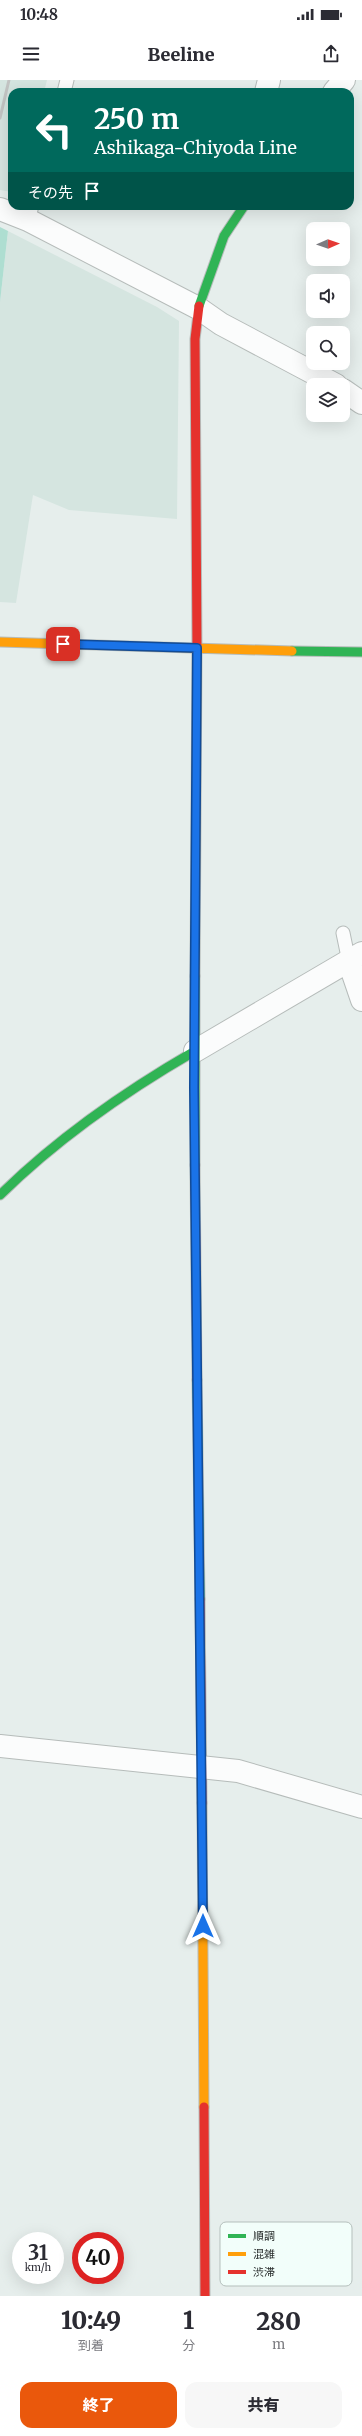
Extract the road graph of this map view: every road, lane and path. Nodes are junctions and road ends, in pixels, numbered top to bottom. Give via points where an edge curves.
1 (344, 80) edge
2 (337, 88) edge
3 (0, 209) edge
4 (241, 210) edge
5 (30, 213) edge
6 (198, 308) junction
7 (323, 378) edge
8 (350, 395) edge
9 (362, 403) edge
10 (0, 642) edge
11 (197, 648) junction
12 (362, 652) edge
13 (343, 933) dead end
14 (355, 957) edge
15 (362, 1000) edge
16 (195, 1051) junction
17 (0, 1195) edge
18 (0, 1746) edge
19 (202, 1768) junction
20 (362, 1806) edge
21 (205, 2296) edge

1 - 2 street
3 - 5 street
4 - 6 street via 224,236
5 - 6 street
6 - 7 street via 222,324
6 - 11 street via 195,339
8 - 9 street
10 - 11 street
11 - 12 street
11 - 16 street
13 - 14 lane
14 - 15 street
14 - 16 street
16 - 17 street via 90,1116 49,1149
16 - 19 street
18 - 19 street
19 - 20 street via 238,1771
19 - 21 street

